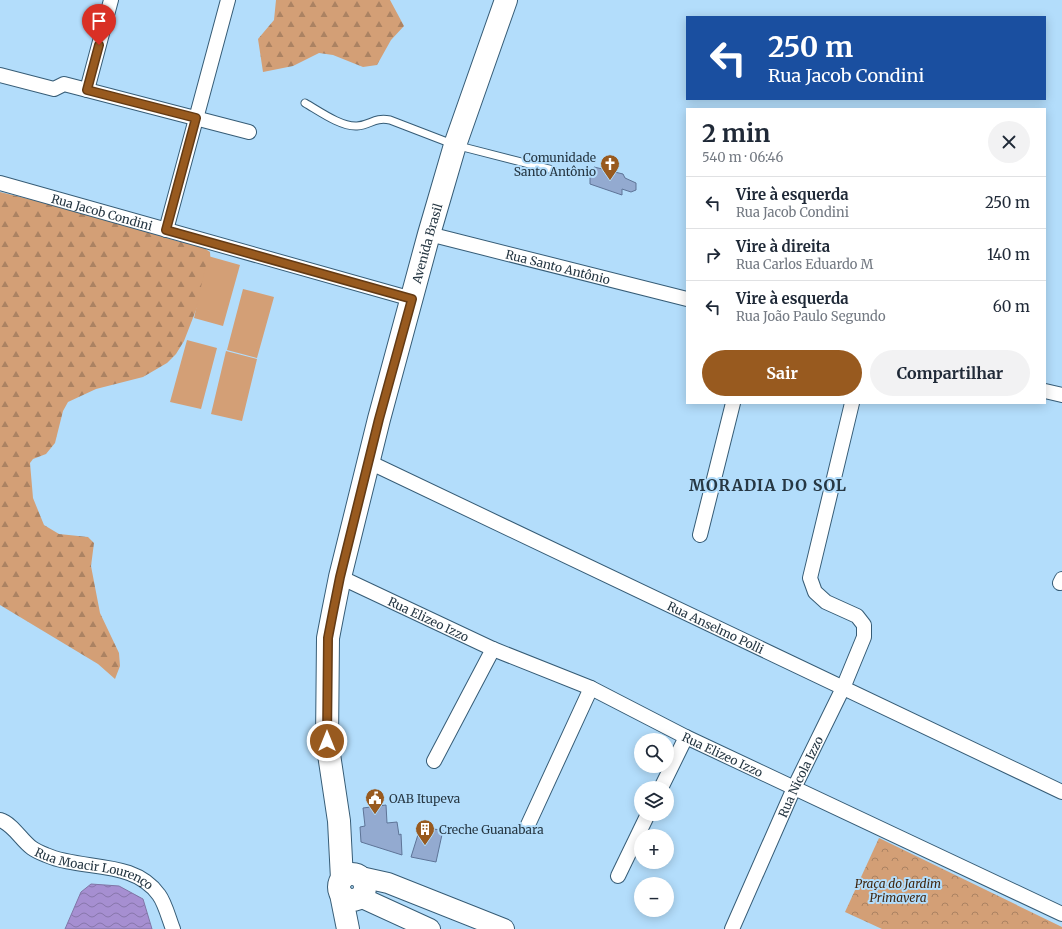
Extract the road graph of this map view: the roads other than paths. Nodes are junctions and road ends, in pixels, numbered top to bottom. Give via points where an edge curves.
1 (110, 0) edge
2 (228, 0) edge
3 (506, 0) edge
4 (0, 75) edge
5 (87, 90) junction
6 (305, 103) dead end
7 (196, 118) junction
8 (249, 132) dead end
9 (455, 145) junction
10 (554, 170) dead end
11 (0, 183) edge
12 (166, 230) junction
13 (429, 234) junction
14 (412, 299) junction
15 (686, 299) edge
16 (1046, 391) edge
17 (1062, 395) edge
18 (733, 404) edge
19 (852, 404) edge
20 (369, 462) junction
21 (700, 535) dead end
22 (340, 577) junction
23 (493, 649) junction
24 (591, 688) junction
25 (843, 688) junction
26 (686, 737) junction
27 (434, 761) dead end
28 (664, 781) edge
29 (794, 788) junction
30 (1062, 792) edge
31 (0, 820) edge
32 (645, 821) edge
33 (528, 827) dead end
34 (618, 876) dead end
35 (354, 887) junction
36 (1062, 914) edge
37 (492, 927) edge
38 (173, 929) edge
39 (348, 929) edge
40 (355, 929) edge
41 (430, 929) edge
42 (732, 929) edge

1 - 5 street
2 - 7 street
3 - 9 main road, Avenida Brasil
4 - 5 street via 54,89 64,84
5 - 7 street
6 - 9 lane via 344,125 368,124 382,118
7 - 8 street
7 - 12 street
9 - 10 lane
9 - 13 main road, Avenida Brasil
11 - 12 street, Rua Jacob Condini
12 - 14 street, Rua Jacob Condini
13 - 14 main road, Avenida Brasil
13 - 15 street, Rua Santo Antônio
14 - 20 main road, Avenida Brasil
16 - 17 street
18 - 21 street
19 - 25 street, Rua Nicola Izzo via 810,578 815,592 826,602 857,616 864,625 864,637
20 - 22 main road, Avenida Brasil
20 - 25 street, Rua Anselmo Polli
22 - 23 street, Rua Elizeo Izzo
22 - 35 main road, Avenida Brasil via 328,638 327,741 339,822
23 - 24 street, Rua Elizeo Izzo
23 - 27 street
24 - 26 street, Rua Elizeo Izzo
24 - 33 street
25 - 29 street, Rua Nicola Izzo
25 - 30 street, Rua Anselmo Polli
26 - 28 street
26 - 29 street, Rua Elizeo Izzo
29 - 36 street, Rua Elizeo Izzo
29 - 42 street, Rua Nicola Izzo
31 - 38 street, Rua Moacir Lourenço via 9,824 33,849 47,856 109,868 139,877 160,895
32 - 34 street
35 - 37 main road via 388,883
35 - 39 main road, Avenida Brasil
35 - 40 main road, Avenida Brasil
35 - 41 main road

